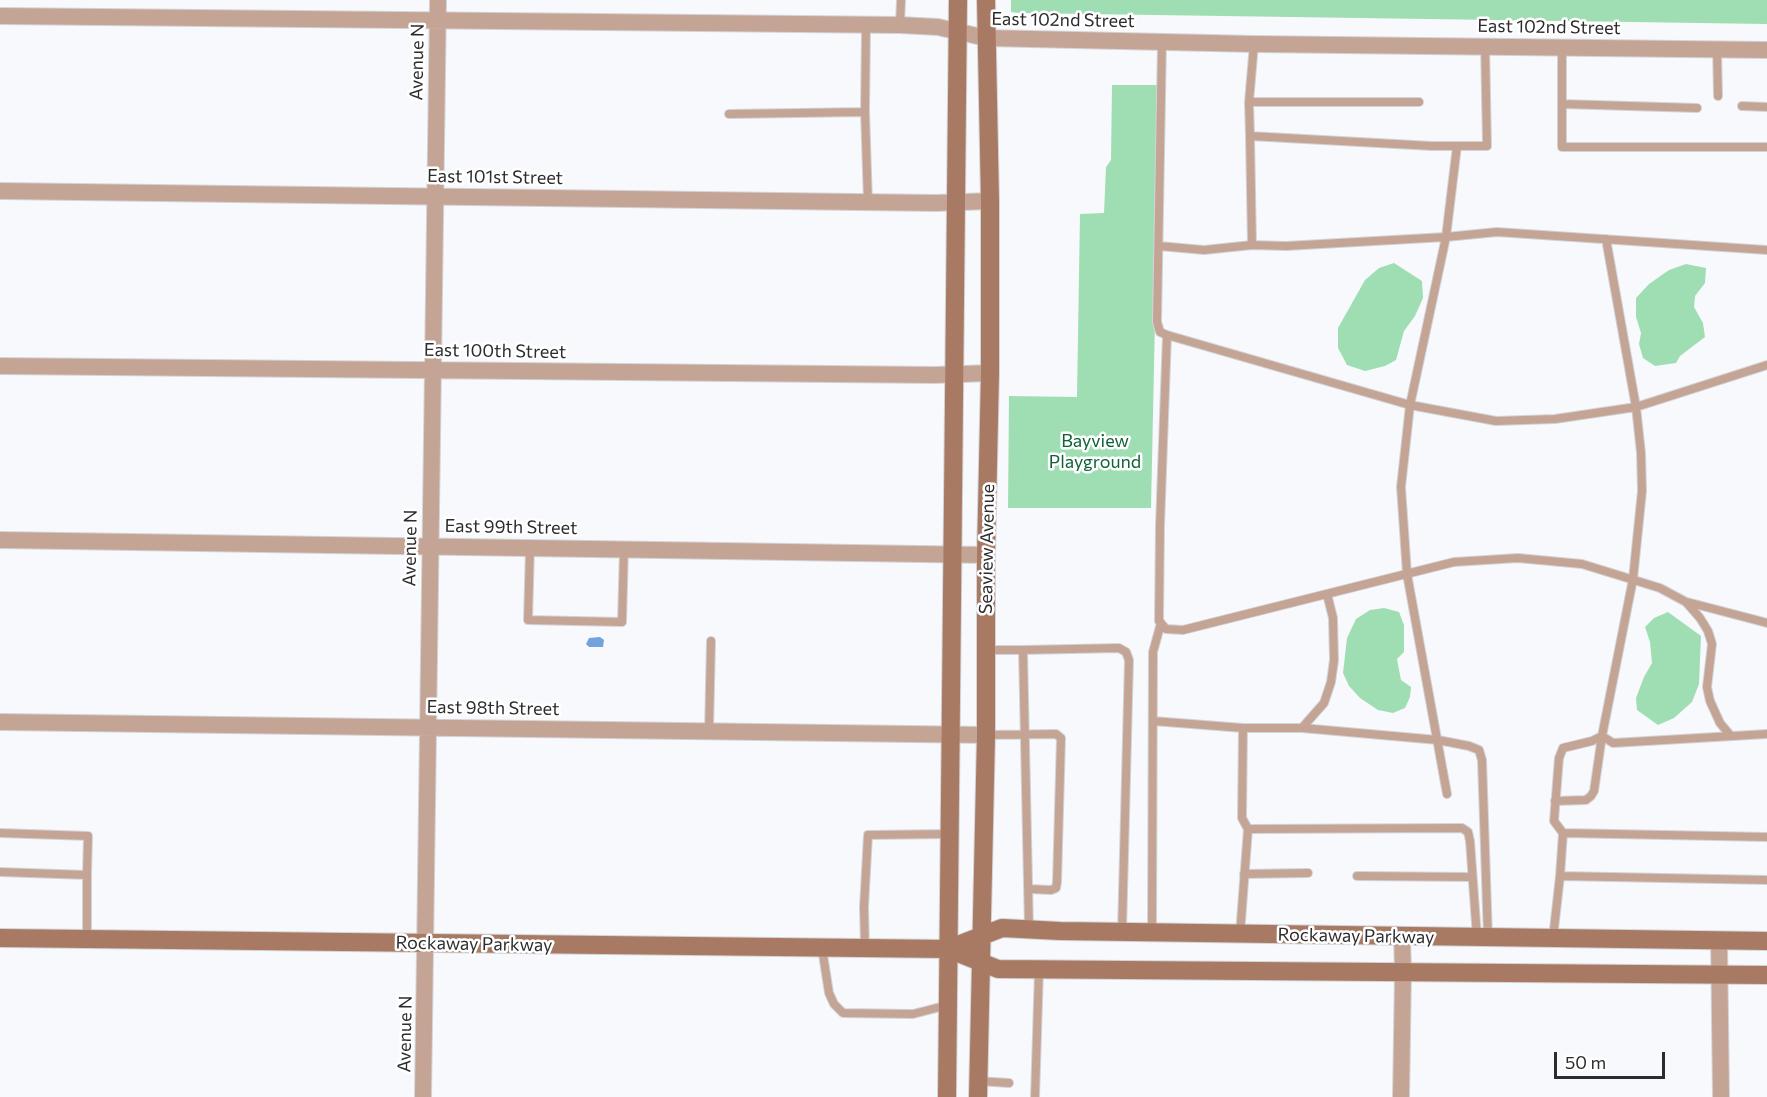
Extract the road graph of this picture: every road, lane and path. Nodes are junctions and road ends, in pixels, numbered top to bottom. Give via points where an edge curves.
1 (438, 0) edge
2 (901, 0) edge
3 (958, 0) edge
4 (986, 0) edge
5 (0, 16) edge
6 (437, 21) junction
7 (900, 25) junction
8 (866, 26) junction
9 (958, 33) junction
10 (986, 38) junction
11 (1162, 42) junction
12 (1254, 44) junction
13 (1485, 45) junction
14 (1562, 47) junction
15 (1717, 49) junction
16 (1767, 50) edge
17 (1718, 96) dead end
18 (1249, 102) junction
19 (1419, 102) dead end
20 (1562, 104) junction
21 (1742, 106) dead end
22 (1767, 107) edge
23 (1697, 108) dead end
24 (865, 112) junction
25 (729, 114) dead end
26 (1250, 136) junction
27 (1457, 146) junction
28 (1767, 147) edge
29 (0, 191) edge
30 (435, 196) junction
31 (990, 201) junction
32 (868, 202) junction
33 (955, 203) junction
34 (1446, 237) junction
35 (1606, 239) junction
36 (1252, 245) junction
37 (1159, 246) junction
38 (1767, 250) edge
39 (1167, 335) junction
40 (1767, 365) edge
41 (0, 366) edge
42 (432, 371) junction
43 (990, 373) junction
44 (953, 375) junction
45 (1410, 405) junction
46 (1636, 408) junction
47 (0, 540) edge
48 (430, 545) junction
49 (530, 547) junction
50 (624, 549) junction
51 (952, 555) junction
52 (986, 555) junction
53 (1407, 574) junction
54 (1633, 579) junction
55 (1327, 594) junction
56 (1686, 602) junction
57 (1161, 623) junction
58 (1767, 623) edge
59 (711, 641) dead end
60 (986, 650) junction
61 (1023, 650) junction
62 (1153, 720) junction
63 (0, 722) edge
64 (428, 727) junction
65 (1244, 728) junction
66 (1302, 728) junction
67 (709, 731) junction
68 (1025, 733) junction
69 (1767, 734) edge
70 (950, 735) junction
71 (986, 735) junction
72 (1602, 736) junction
73 (1731, 736) junction
74 (1438, 740) junction
75 (1447, 794) dead end
76 (1555, 801) junction
77 (1248, 829) junction
78 (0, 833) edge
79 (1563, 833) junction
80 (949, 834) junction
81 (1767, 837) edge
82 (0, 872) edge
83 (1308, 873) dead end
84 (1244, 874) junction
85 (87, 875) junction
86 (1357, 876) dead end
87 (1560, 876) junction
88 (1472, 877) junction
89 (1767, 880) edge
90 (1029, 889) junction
91 (1029, 930) junction
92 (1122, 932) junction
93 (1152, 933) junction
94 (1240, 934) junction
95 (981, 936) junction
96 (1402, 937) junction
97 (0, 938) edge
98 (1482, 938) junction
99 (87, 939) junction
100 (1553, 939) junction
101 (1719, 940) junction
102 (1767, 941) edge
103 (426, 943) junction
104 (822, 948) junction
105 (865, 948) junction
106 (948, 949) junction
107 (979, 962) junction
108 (1039, 970) junction
109 (1403, 972) junction
110 (1720, 975) junction
111 (1767, 975) edge
112 (948, 1005) junction
113 (1009, 1083) dead end
114 (978, 1089) edge
115 (423, 1097) edge
116 (947, 1097) edge
117 (1035, 1097) edge
118 (1401, 1097) edge
119 (1721, 1097) edge

1 - 6 street, Avenue N
2 - 7 lane
3 - 9 main road, Seaview Avenue
4 - 10 main road, Seaview Avenue
5 - 6 street, East 102nd Street
6 - 8 street, East 102nd Street
6 - 30 street, Avenue N
7 - 8 street, East 102nd Street
7 - 9 street, East 102nd Street via 938,27
8 - 24 lane
9 - 10 street, East 102nd Street
9 - 33 main road, Seaview Avenue
10 - 11 street, East 102nd Street
10 - 31 main road, Seaview Avenue
11 - 12 street, East 102nd Street
11 - 37 lane
12 - 13 street, East 102nd Street
12 - 18 lane
13 - 14 street, East 102nd Street
13 - 27 lane via 1487,146
14 - 15 street, East 102nd Street
14 - 20 lane
15 - 16 street, East 102nd Street
15 - 17 lane
18 - 19 lane
18 - 26 lane
20 - 23 lane
20 - 28 lane via 1562,147
21 - 22 lane
24 - 25 lane
24 - 32 lane
26 - 27 lane
26 - 36 lane
27 - 34 lane
29 - 30 street, East 101st Street
30 - 32 street, East 101st Street
30 - 42 street, Avenue N
31 - 33 street, East 101st Street
31 - 43 main road, Seaview Avenue
32 - 33 street, East 101st Street
33 - 44 main road, Seaview Avenue
34 - 35 lane via 1497,231
34 - 36 lane
34 - 45 lane
35 - 38 lane
35 - 46 lane
36 - 37 lane via 1204,250
37 - 39 lane via 1157,322 1160,332
39 - 45 lane
39 - 57 lane via 1160,525
40 - 46 lane
41 - 42 street, East 100th Street
42 - 44 street, East 100th Street
42 - 48 street, Avenue N
43 - 44 street, East 100th Street
43 - 52 main road, Seaview Avenue
44 - 51 main road, Seaview Avenue
45 - 46 lane via 1496,421 1556,419
45 - 53 lane via 1401,487
46 - 54 lane via 1642,491
47 - 48 street, East 99th Street
48 - 49 street, East 99th Street
48 - 64 street, Avenue N
49 - 50 street, East 99th Street
49 - 50 lane via 528,620 622,622
50 - 51 street, East 99th Street
51 - 52 street, East 99th Street
51 - 70 main road, Seaview Avenue
52 - 60 main road, Seaview Avenue
53 - 54 lane via 1454,562 1518,558 1582,564
53 - 55 lane
53 - 74 lane
54 - 56 lane
54 - 72 lane
55 - 57 lane via 1183,630 1166,629
55 - 66 lane via 1333,629 1331,682 1324,704
56 - 58 lane
56 - 73 lane via 1708,631 1712,644 1707,687 1710,701
57 - 62 lane via 1153,652
59 - 67 lane
60 - 61 lane
60 - 71 main road, Seaview Avenue
61 - 68 lane
61 - 92 lane via 1119,648 1129,660
62 - 65 lane
62 - 93 lane
63 - 64 street, East 98th Street
64 - 67 street, East 98th Street
64 - 103 street, Avenue N
65 - 66 lane
65 - 77 lane via 1242,818
66 - 74 lane
67 - 70 street, East 98th Street
68 - 71 lane
68 - 90 lane
68 - 90 lane via 1056,734 1061,738 1058,882 1051,890
69 - 73 lane
70 - 71 street, East 98th Street
70 - 80 main road, Seaview Avenue
71 - 95 main road, Seaview Avenue
72 - 73 lane via 1613,743
72 - 76 lane via 1563,748
72 - 76 lane via 1591,796 1586,800
74 - 75 lane
74 - 98 lane via 1479,750 1482,759
76 - 79 lane via 1554,821
77 - 84 lane
77 - 88 lane via 1462,828 1468,832 1470,841
78 - 85 lane via 88,836
79 - 81 lane
79 - 87 lane
80 - 105 lane via 868,835
80 - 106 main road, Seaview Avenue
82 - 85 lane
83 - 84 lane
84 - 94 lane
85 - 99 lane
86 - 88 lane
87 - 89 lane
87 - 100 lane
88 - 98 lane
90 - 91 lane
91 - 92 main road, Rockaway Parkway
91 - 95 main road, Rockaway Parkway via 1002,928
92 - 93 main road, Rockaway Parkway
93 - 94 main road, Rockaway Parkway
94 - 96 main road, Rockaway Parkway
95 - 106 main road, Rockaway Parkway
95 - 107 main road, Seaview Avenue
96 - 98 main road, Rockaway Parkway
96 - 109 street
97 - 99 main road, Rockaway Parkway
98 - 100 main road, Rockaway Parkway
99 - 103 main road, Rockaway Parkway
100 - 101 main road, Rockaway Parkway
101 - 102 main road, Rockaway Parkway
101 - 110 street
103 - 104 main road, Rockaway Parkway
103 - 115 street, Avenue N
104 - 105 main road, Rockaway Parkway
104 - 112 lane via 829,993 843,1013 913,1014
105 - 106 main road, Rockaway Parkway
106 - 107 main road, Rockaway Parkway
106 - 112 main road, Seaview Avenue
107 - 108 main road, Rockaway Parkway via 998,969
107 - 114 main road, Seaview Avenue
108 - 109 main road, Rockaway Parkway
108 - 117 lane via 1031,1083
109 - 110 main road, Rockaway Parkway
109 - 118 street
110 - 111 main road, Rockaway Parkway
110 - 119 street
112 - 116 main road, Seaview Avenue
113 - 114 lane

